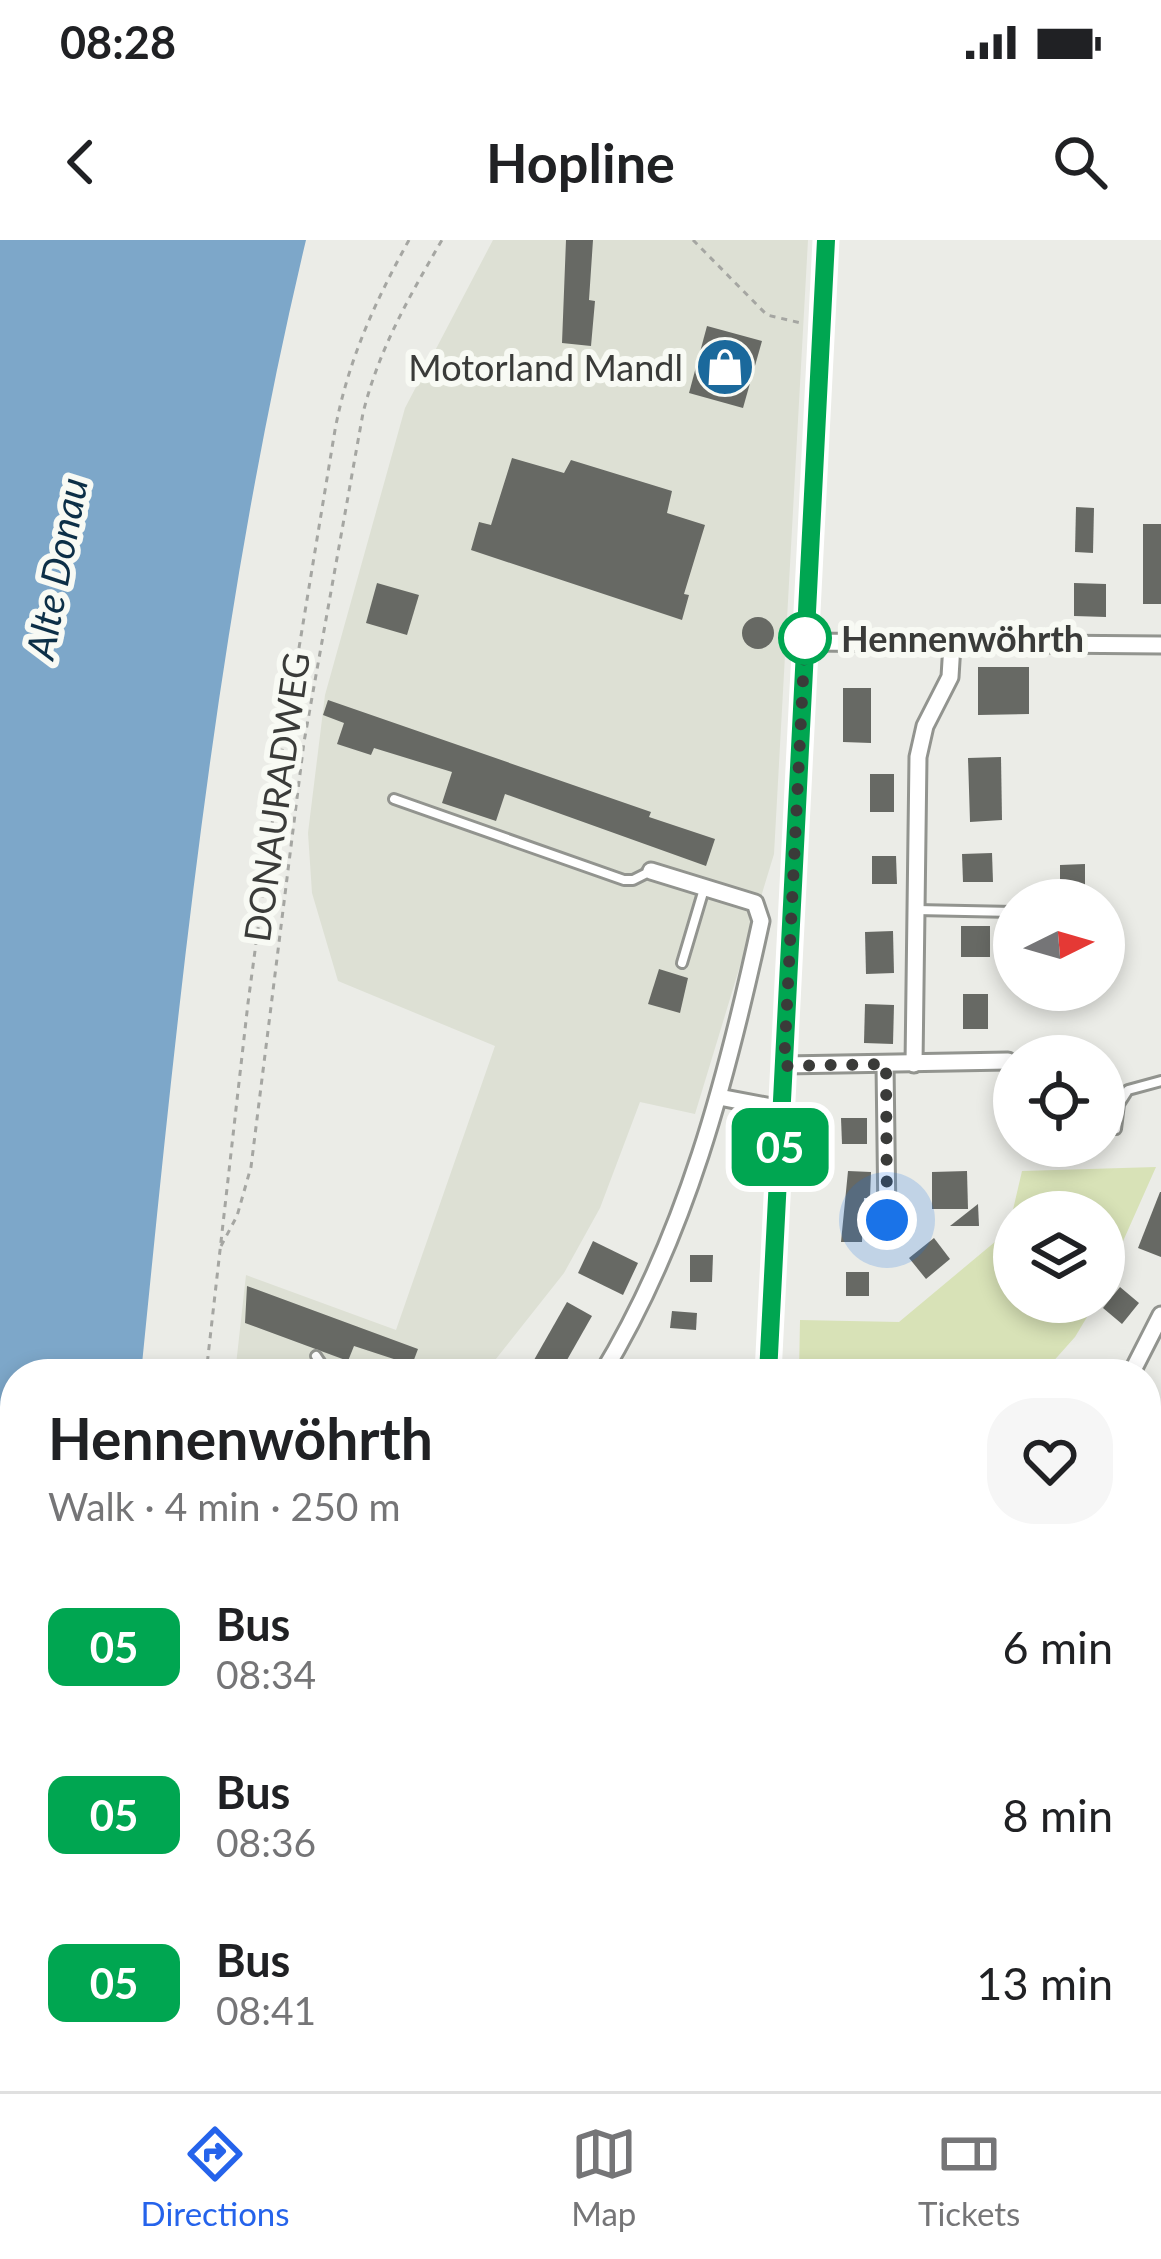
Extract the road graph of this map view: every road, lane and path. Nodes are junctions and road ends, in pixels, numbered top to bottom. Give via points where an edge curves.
1 (410, 240) edge
2 (442, 240) edge
3 (693, 240) edge
4 (826, 240) edge
5 (820, 327) junction
6 (805, 642) junction
7 (952, 644) junction
8 (1161, 645) edge
9 (394, 799) dead end
10 (651, 871) joint
11 (704, 887) junction
12 (916, 910) junction
13 (993, 912) edge
14 (682, 963) dead end
15 (993, 1061) edge
16 (886, 1064) junction
17 (914, 1064) junction
18 (784, 1066) junction
19 (1161, 1081) edge
20 (1125, 1094) edge
21 (719, 1097) junction
22 (782, 1109) junction
23 (887, 1220) dead end
24 (220, 1248) junction
25 (1161, 1315) edge
26 (316, 1356) dead end
27 (208, 1359) edge
28 (318, 1359) edge
29 (611, 1359) edge
30 (769, 1359) edge
31 (1139, 1359) edge

1 - 24 path via 360,337 334,430 281,758
2 - 24 path, DONAURADWEG via 389,332 363,413 304,742 254,1147
3 - 5 path via 766,315
4 - 5 street
5 - 6 street
6 - 7 street
6 - 18 street
7 - 8 street
7 - 12 street via 950,677 920,739
9 - 10 lane via 624,880
10 - 11 street
11 - 14 lane
11 - 21 street via 755,903 761,921
12 - 13 lane
12 - 17 street
15 - 17 street
16 - 17 street
16 - 18 street
16 - 23 street
18 - 22 street
19 - 20 lane
21 - 22 street
21 - 29 street via 645,1299
22 - 30 street
24 - 27 path, DONAURADWEG
25 - 31 street
26 - 28 lane

